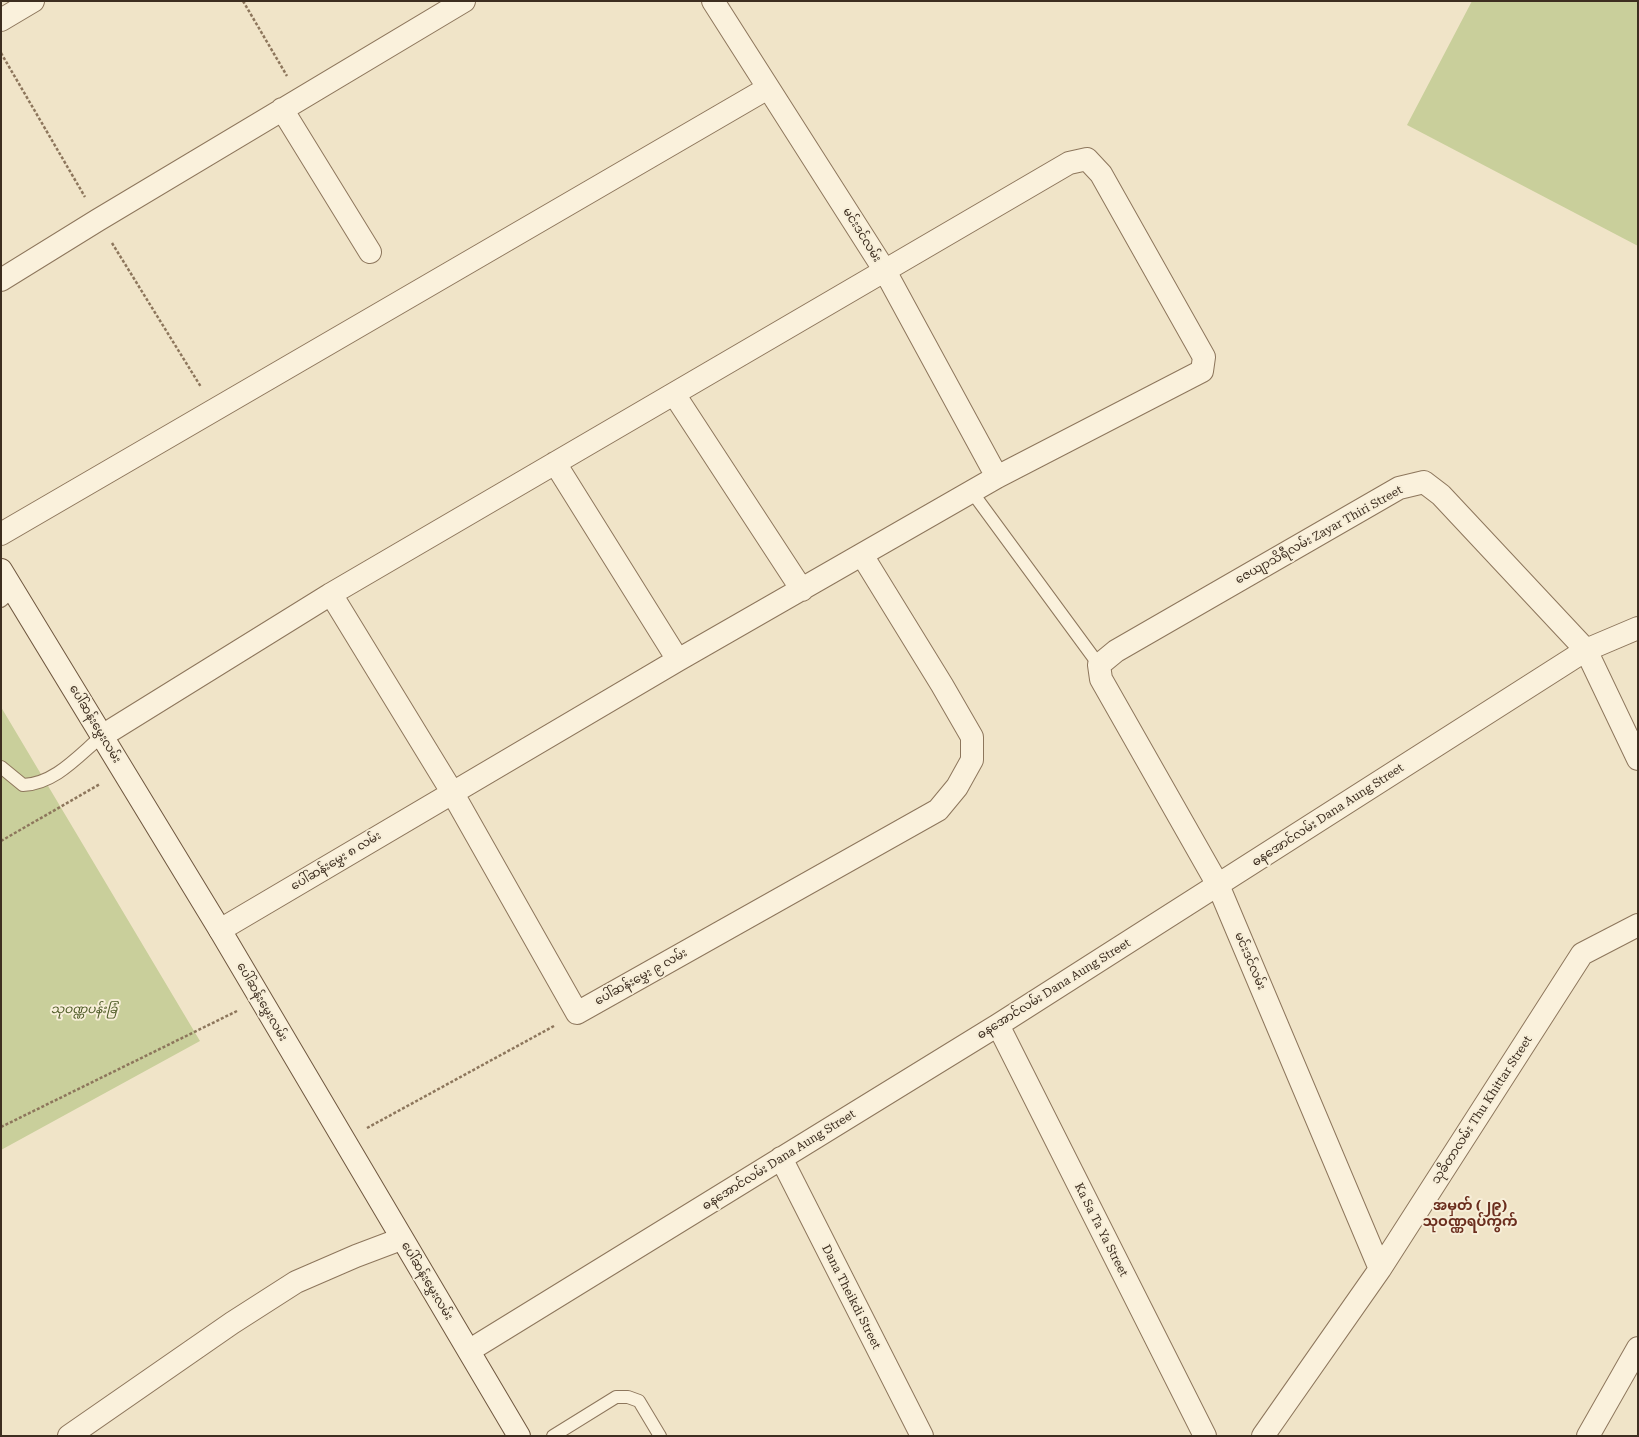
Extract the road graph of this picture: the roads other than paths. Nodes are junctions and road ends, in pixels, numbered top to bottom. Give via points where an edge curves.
1 (33, 1) edge
2 (464, 1) edge
3 (713, 1) edge
4 (1, 20) edge
5 (768, 88) junction
6 (291, 104) junction
7 (370, 252) dead end
8 (884, 271) junction
9 (1, 280) edge
10 (674, 394) junction
11 (555, 463) junction
12 (996, 477) junction
13 (972, 492) junction
14 (1, 534) edge
15 (862, 555) junction
16 (1, 570) edge
17 (802, 590) junction
18 (331, 594) junction
19 (7, 596) edge
20 (1638, 628) edge
21 (1586, 650) junction
22 (678, 660) junction
23 (1099, 664) junction
24 (102, 736) junction
25 (1638, 758) edge
26 (1, 767) edge
27 (452, 792) junction
28 (1218, 885) junction
29 (1638, 925) edge
30 (220, 930) junction
31 (998, 1025) junction
32 (781, 1158) junction
33 (401, 1239) junction
34 (1380, 1269) junction
35 (1638, 1348) edge
36 (470, 1350) junction
37 (69, 1436) edge
38 (519, 1436) edge
39 (553, 1436) edge
40 (660, 1436) edge
41 (922, 1436) edge
42 (1205, 1436) edge
43 (1263, 1436) edge
44 (1588, 1436) edge

1 - 4 street
2 - 6 street
3 - 5 street, မင်းဒင်လမ်း
5 - 8 street, မင်းဒင်လမ်း
5 - 14 street
6 - 7 street
6 - 9 street
8 - 10 street
8 - 12 street, မင်းဒင်လမ်း
8 - 12 street, ပေါ်ဆန်းမွှေး ၈ လမ်း via 1069,163 1087,159 1101,174 1204,357 1202,371
10 - 11 street
10 - 17 street
11 - 18 street
11 - 22 street
12 - 13 street, ပေါ်ဆန်းမွှေး ၈ လမ်း
13 - 15 street, ပေါ်ဆန်းမွှေး ၈ လမ်း
13 - 23 lane
15 - 17 street, ပေါ်ဆန်းမွှေး ၈ လမ်း
15 - 27 street, ပေါ်ဆန်းမွှေး ၉ လမ်း via 972,736 972,760 957,787 938,810 577,1013
16 - 19 street, ပေါ်ဆန်းမွှေးလမ်း
17 - 22 street, ပေါ်ဆန်းမွှေး ၈ လမ်း
18 - 24 street
18 - 27 street
19 - 24 street, ပေါ်ဆန်းမွှေးလမ်း
20 - 21 street, ဓနအောင်လမ်း Dana Aung Street
21 - 23 street, ဇေယျာသိရီလမ်း Zayar Thiri Street via 1441,495 1424,482 1399,488 1116,651
21 - 25 street, ဇေယျာသိရီလမ်း Zayar Thiri Street
21 - 28 street, ဓနအောင်လမ်း Dana Aung Street
22 - 27 street, ပေါ်ဆန်းမွှေး ၈ လမ်း
23 - 28 street, မင်းဒင်လမ်း via 1101,679
24 - 26 lane via 54,776 33,784 23,785
24 - 30 street, ပေါ်ဆန်းမွှေးလမ်း
27 - 30 street, ပေါ်ဆန်းမွှေး ၈ လမ်း
28 - 31 street, ဓနအောင်လမ်း Dana Aung Street
28 - 34 street, မင်းဒင်လမ်း
29 - 34 street, သုခိတာလမ်း Thu Khittar Street via 1582,954
30 - 33 street, ပေါ်ဆန်းမွှေးလမ်း
31 - 32 street, ဓနအောင်လမ်း Dana Aung Street
31 - 42 street, Ka Sa Ta Ya Street
32 - 36 street, ဓနအောင်လမ်း Dana Aung Street
32 - 41 street, Dana Theikdi Street
33 - 36 street, ပေါ်ဆန်းမွှေးလမ်း
33 - 37 street via 296,1282
34 - 43 street, သုခိတာလမ်း Thu Khittar Street
35 - 44 street
36 - 38 street, ပေါ်ဆန်းမွှေးလမ်း
39 - 40 lane via 616,1397 628,1397 639,1401

